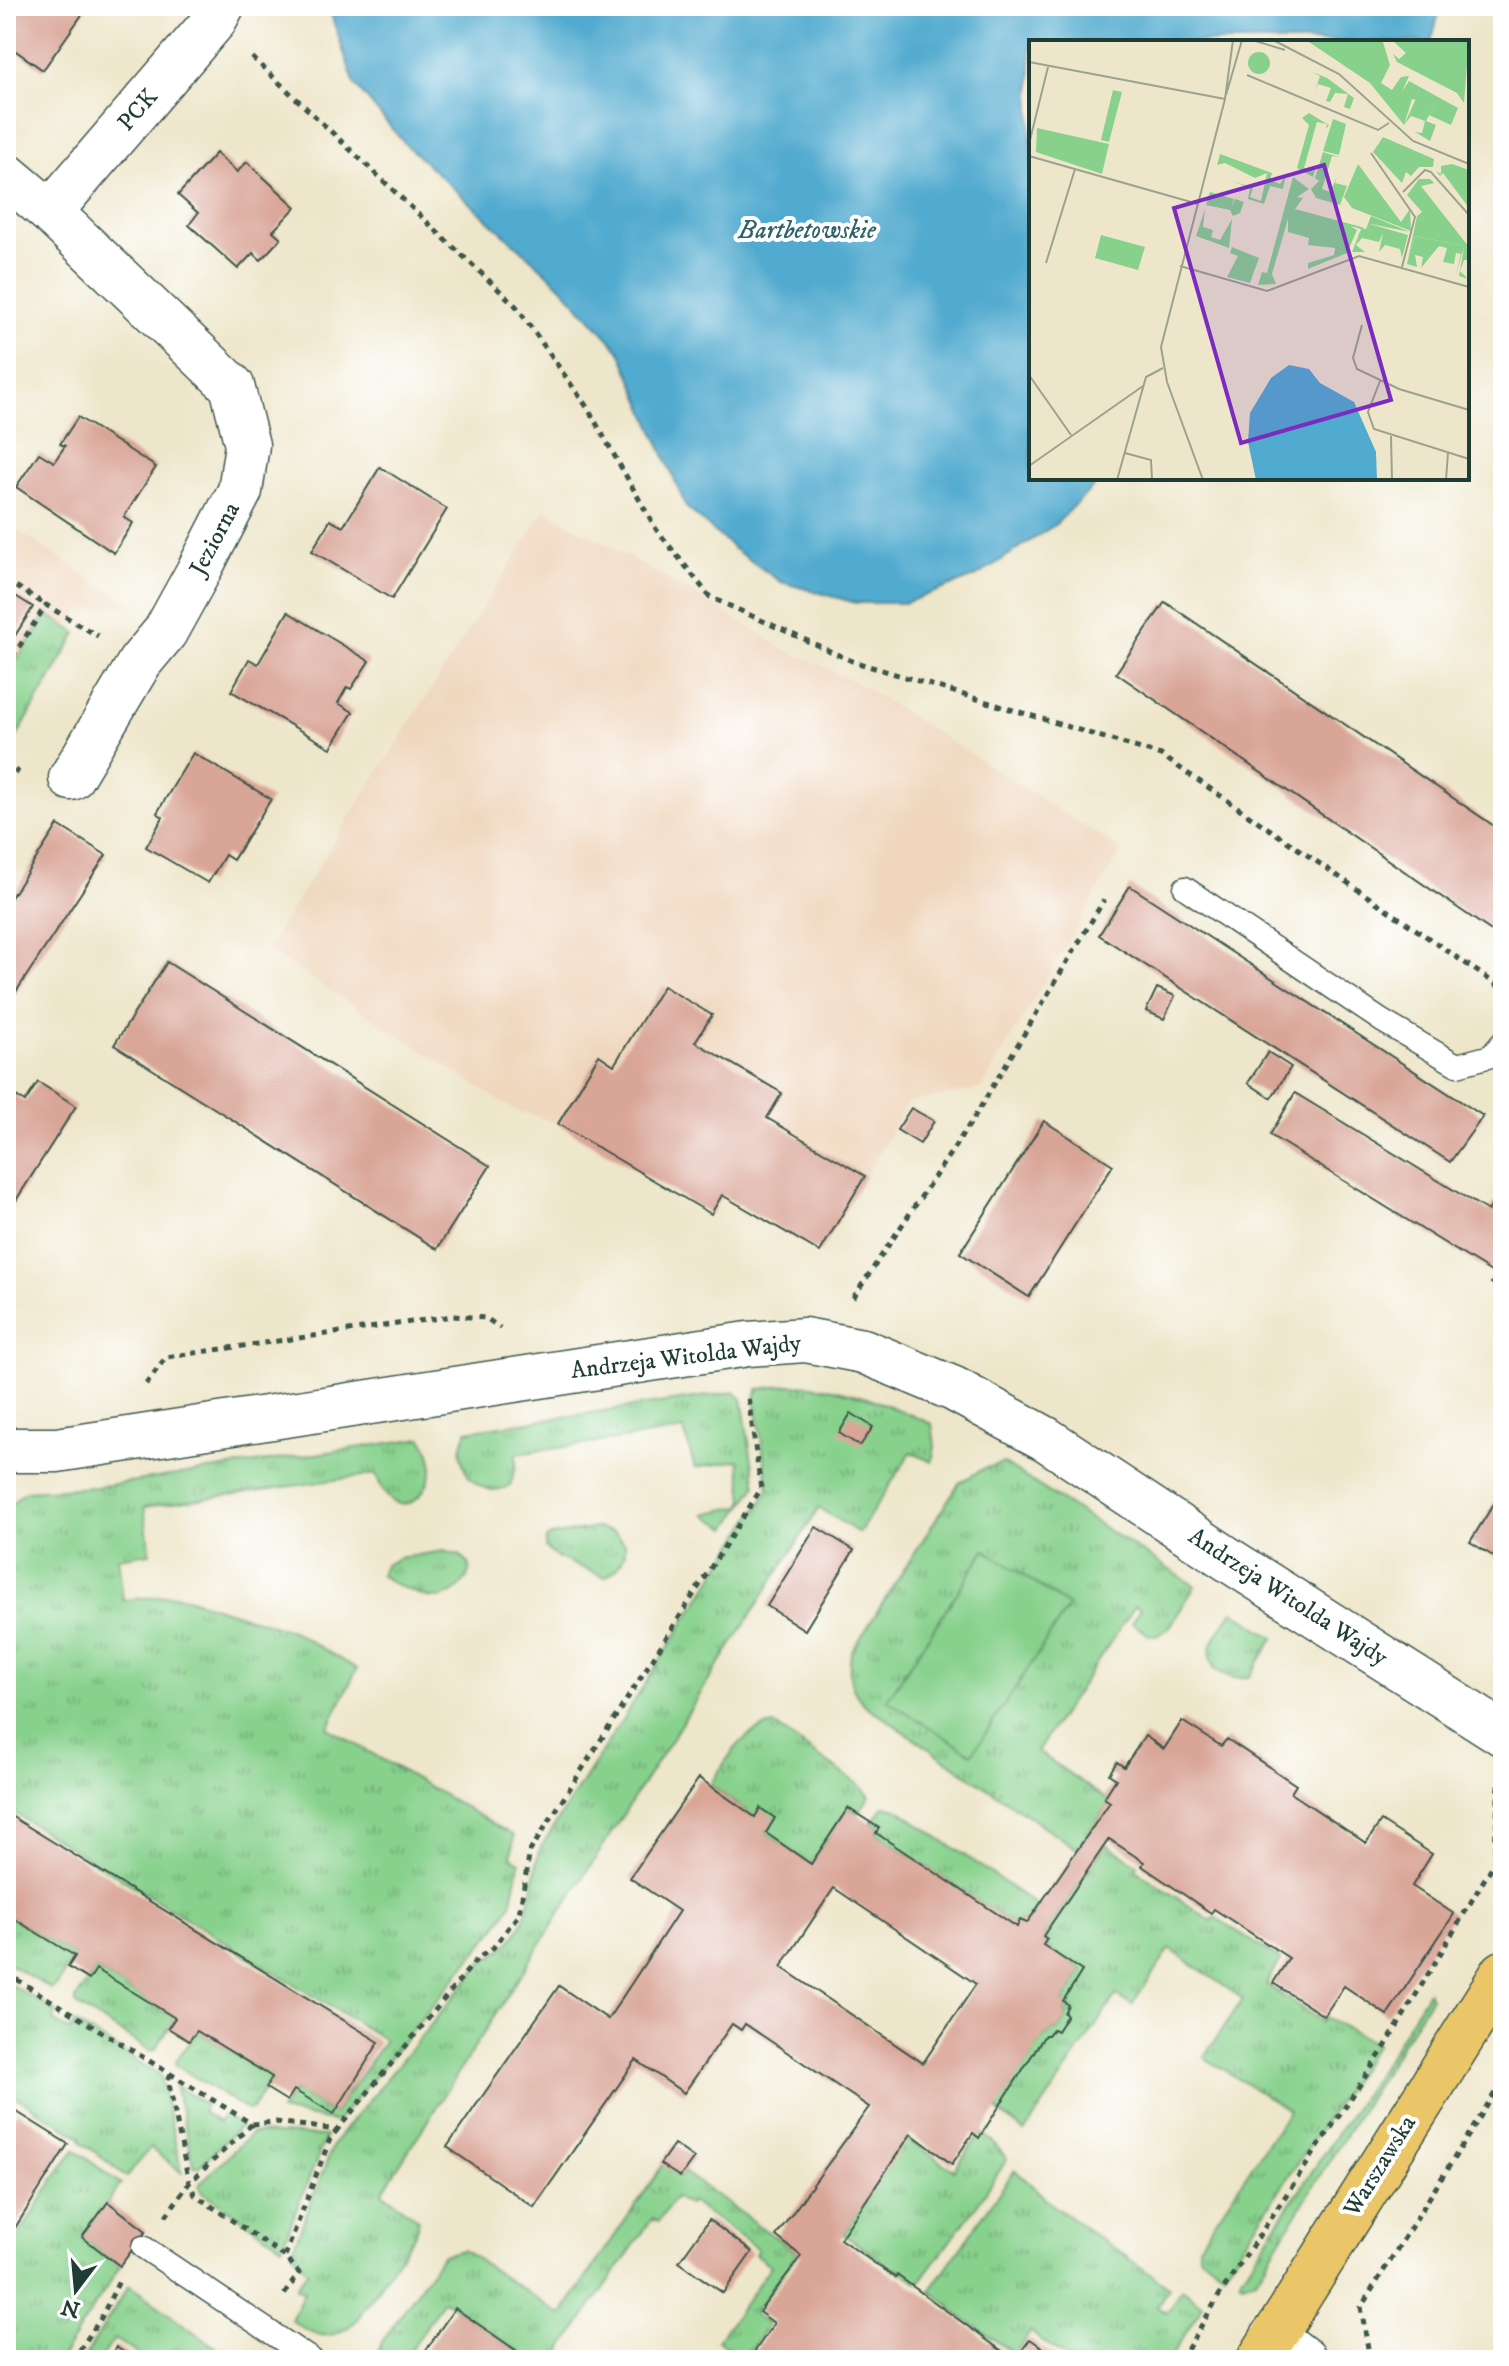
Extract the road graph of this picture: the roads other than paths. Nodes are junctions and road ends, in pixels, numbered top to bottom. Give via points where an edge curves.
1 (218, 14) edge
2 (6, 175) edge
3 (50, 212) junction
4 (71, 778) dead end
5 (1185, 888) dead end
6 (1503, 1042) edge
7 (6, 1450) edge
8 (1503, 1734) edge
9 (1503, 1973) edge
10 (143, 2247) dead end
11 (1279, 2352) edge
12 (312, 2360) edge

1 - 3 street, PCK
2 - 3 street, Jeziorna
3 - 4 street, Jeziorna via 232,386 247,445 240,491 165,632 140,662
5 - 6 lane via 1382,1021 1457,1065 1491,1056
7 - 8 street, Andrzeja Witolda Wajdy via 57,1450 748,1344 805,1340 863,1351 954,1389 1046,1439
9 - 11 main road, Warszawska
10 - 12 lane

